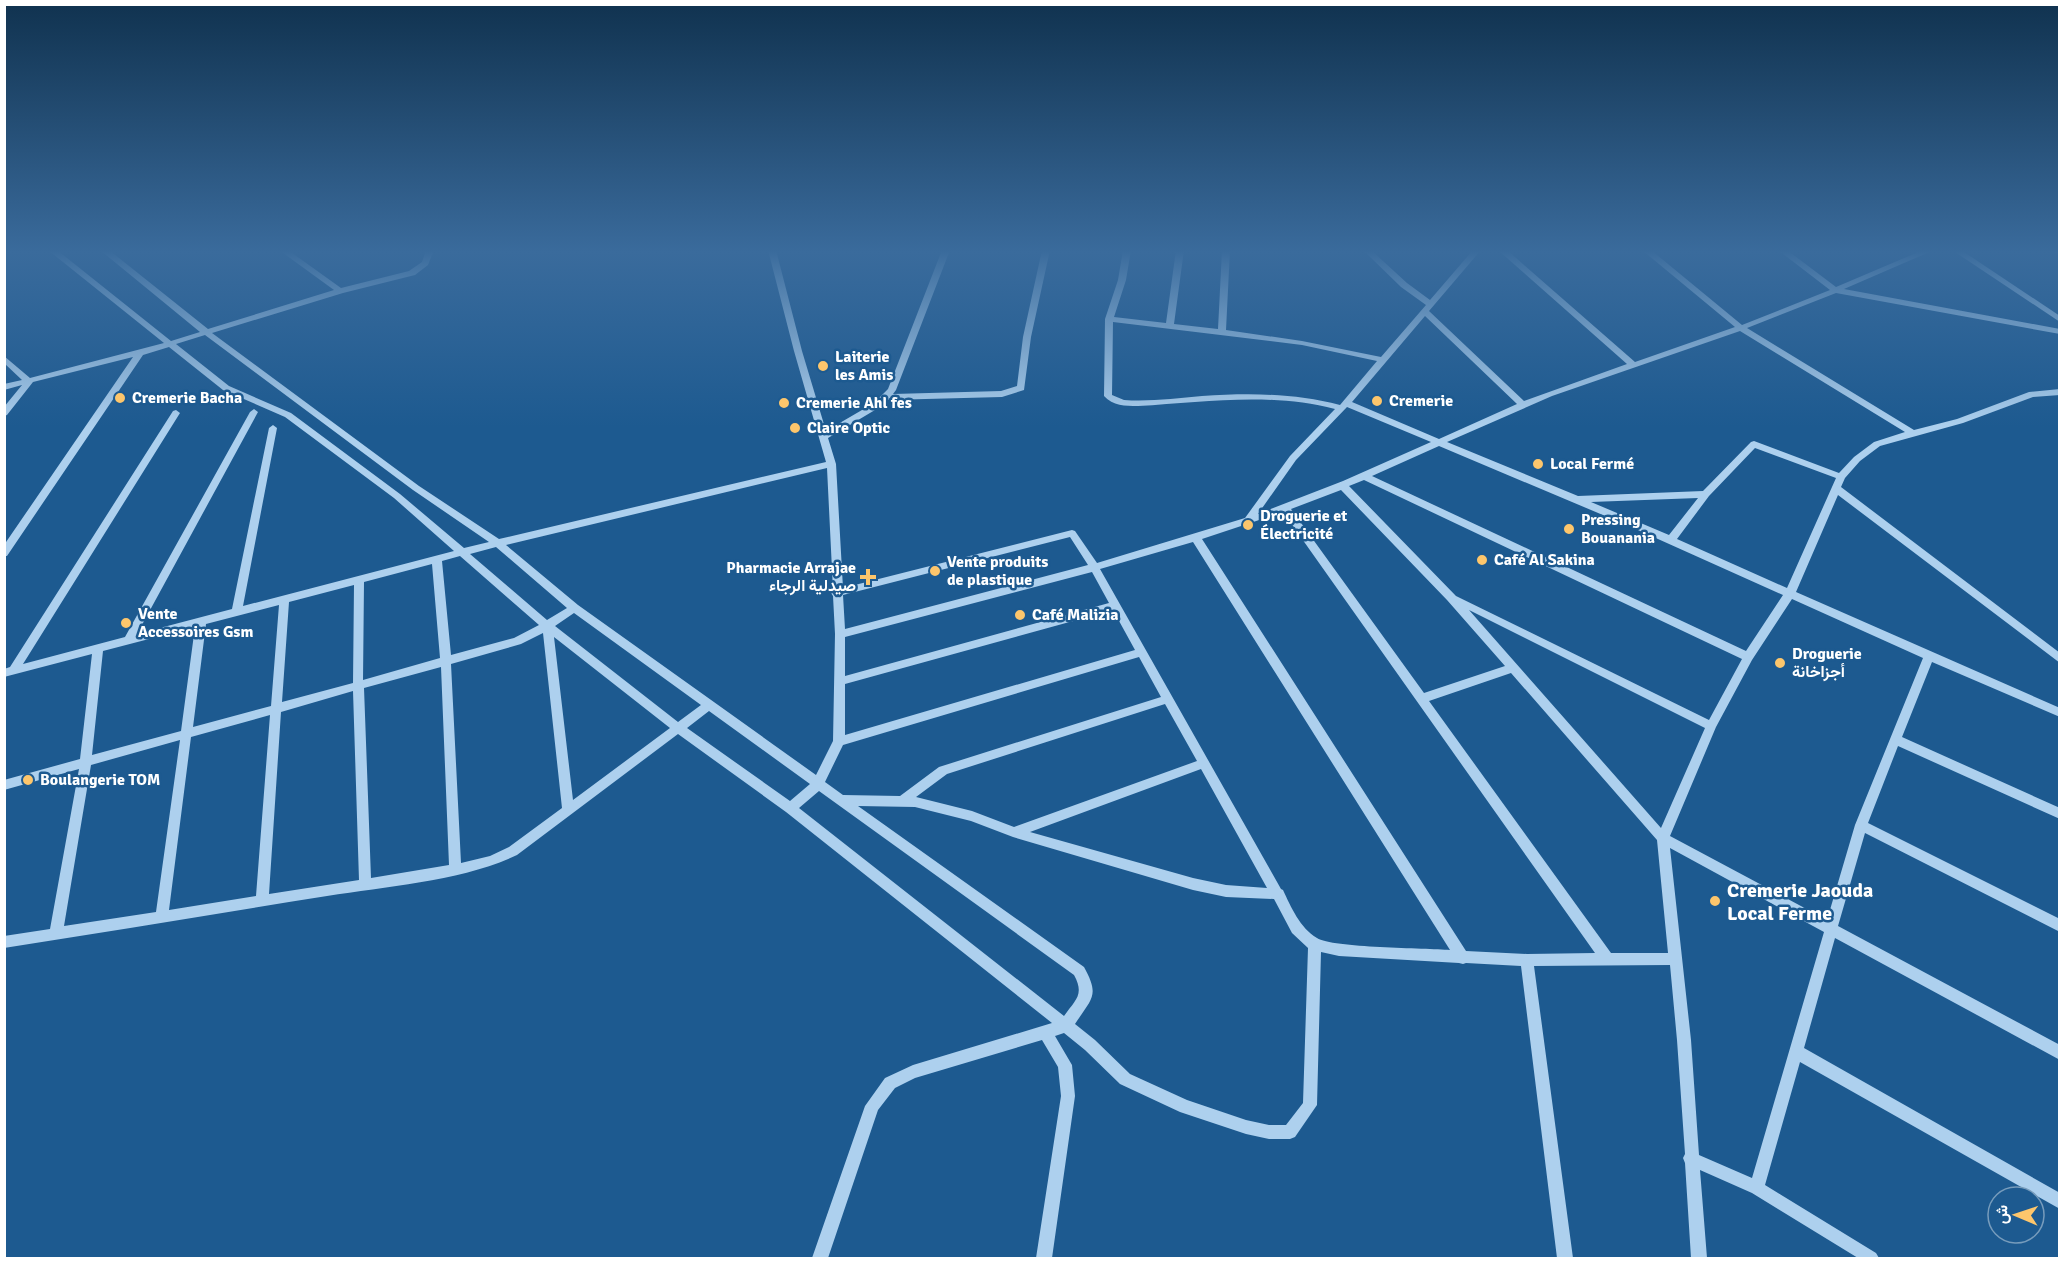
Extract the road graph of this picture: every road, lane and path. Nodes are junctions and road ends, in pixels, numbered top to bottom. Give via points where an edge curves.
1 (127, 309) edge
2 (177, 309) edge
3 (283, 309) edge
4 (788, 309) edge
5 (923, 309) edge
6 (1033, 309) edge
7 (1112, 309) edge
8 (1172, 309) edge
9 (1223, 309) edge
10 (1428, 309) joint
11 (1569, 309) edge
12 (1718, 309) edge
13 (1788, 309) edge
14 (1936, 309) edge
15 (2044, 309) edge
16 (1109, 319) junction
17 (2060, 320) edge
18 (1170, 326) junction
19 (1741, 328) junction
20 (1222, 332) junction
21 (2060, 332) edge
22 (207, 333) junction
23 (171, 344) junction
24 (140, 353) junction
25 (4, 358) edge
26 (1382, 360) junction
27 (1632, 364) junction
28 (29, 382) junction
29 (4, 387) edge
30 (2060, 392) edge
31 (886, 397) junction
32 (1344, 405) junction
33 (1523, 405) junction
34 (254, 412) dead end
35 (4, 413) edge
36 (176, 413) dead end
37 (273, 428) dead end
38 (1913, 433) junction
39 (823, 437) junction
40 (1437, 442) junction
41 (831, 464) junction
42 (1366, 477) junction
43 (1841, 477) junction
44 (1343, 486) junction
45 (1837, 489) junction
46 (1706, 494) junction
47 (1578, 500) junction
48 (1285, 508) junction
49 (1249, 519) junction
50 (1196, 538) junction
51 (1671, 540) junction
52 (498, 543) junction
53 (4, 553) edge
54 (462, 554) junction
55 (437, 559) junction
56 (1094, 567) junction
57 (359, 579) junction
58 (836, 593) junction
59 (1790, 593) junction
60 (1451, 597) junction
61 (284, 600) junction
62 (1115, 604) junction
63 (574, 608) junction
64 (237, 610) junction
65 (201, 621) junction
66 (547, 626) junction
67 (840, 634) junction
68 (129, 639) junction
69 (98, 647) junction
70 (1142, 652) junction
71 (1748, 657) junction
72 (1928, 658) junction
73 (2060, 659) edge
74 (446, 661) junction
75 (1513, 668) junction
76 (9, 672) edge
77 (841, 681) junction
78 (358, 686) junction
79 (1168, 699) junction
80 (1420, 699) junction
81 (708, 706) junction
82 (277, 708) junction
83 (2060, 713) edge
84 (1711, 726) junction
85 (678, 728) junction
86 (186, 733) junction
87 (1897, 740) junction
88 (838, 741) junction
89 (86, 761) junction
90 (1205, 763) junction
91 (4, 785) edge
92 (818, 785) junction
93 (840, 800) junction
94 (904, 800) junction
95 (790, 808) junction
96 (568, 810) junction
97 (2060, 814) edge
98 (1861, 825) junction
99 (1013, 832) junction
100 (1663, 838) junction
101 (456, 870) junction
102 (365, 885) junction
103 (1279, 894) junction
104 (262, 900) junction
105 (162, 916) junction
106 (2060, 926) edge
107 (1830, 927) junction
108 (56, 933) junction
109 (4, 942) edge
110 (1315, 945) junction
111 (1463, 958) junction
112 (1607, 959) junction
113 (1676, 959) junction
114 (1527, 960) junction
115 (1066, 1026) junction
116 (1045, 1032) junction
117 (1795, 1050) junction
118 (2060, 1053) edge
119 (1690, 1158) junction
120 (1757, 1188) junction
121 (2060, 1202) edge
122 (820, 1258) edge
123 (1044, 1258) edge
124 (1565, 1258) edge
125 (1699, 1258) edge
126 (1871, 1258) edge

1 - 23 street
2 - 22 street
3 - 22 street
4 - 39 street
5 - 31 street
6 - 31 street via 1021,388 1002,394
7 - 16 street
8 - 18 street
9 - 20 street
10 - 26 street
10 - 33 street
11 - 27 street
12 - 19 street
13 - 19 street
14 - 21 street
15 - 17 street
16 - 18 street
16 - 32 street via 1108,396 1113,400 1139,403 1288,396
18 - 20 street
19 - 27 street
19 - 38 street
20 - 26 street
22 - 23 street
22 - 52 street via 416,488
23 - 24 street
23 - 54 street via 226,388 288,415 397,496
24 - 28 street
24 - 53 street
25 - 28 street
26 - 32 street
27 - 33 street
28 - 29 street
28 - 35 street
30 - 38 street via 2032,394 1960,421
31 - 39 street
32 - 40 street
32 - 49 street via 1293,458
33 - 40 street
34 - 68 street
36 - 76 street
37 - 64 street
38 - 43 street via 1877,444
39 - 41 street
40 - 42 street
40 - 47 street
41 - 52 street
41 - 58 street
42 - 44 street
42 - 71 street
43 - 45 street
43 - 46 street via 1754,444
44 - 48 street
44 - 60 street
45 - 59 street
45 - 73 street
46 - 47 street
46 - 51 street
47 - 51 street
48 - 49 street
48 - 80 street
49 - 50 street
50 - 56 street
50 - 111 street
51 - 59 street
52 - 54 street
52 - 63 street
54 - 55 street
54 - 66 street
55 - 57 street
55 - 74 street
56 - 58 street via 1072,533
56 - 62 street
56 - 67 street
57 - 61 street
57 - 78 street
58 - 67 street
59 - 71 street
59 - 72 street
60 - 75 street
60 - 84 street
61 - 64 street
61 - 82 street
62 - 70 street
62 - 77 street
63 - 66 street
63 - 81 street
64 - 65 street
65 - 68 street
65 - 86 street
66 - 74 street via 517,641
66 - 85 street
66 - 96 street
67 - 77 street
68 - 69 street
69 - 76 street
69 - 89 street
70 - 79 street
70 - 88 street
71 - 84 street
72 - 83 street
72 - 87 street
74 - 78 street
74 - 101 street
75 - 80 street
75 - 100 street
77 - 88 street
78 - 82 street
78 - 102 street
79 - 90 street
79 - 94 street via 943,770
80 - 112 street
81 - 85 street
81 - 92 street
82 - 86 street
82 - 104 street
84 - 100 street
85 - 95 street
85 - 96 street
86 - 89 street
86 - 105 street
87 - 97 street
87 - 98 street
88 - 92 street
89 - 91 street
89 - 108 street
90 - 99 street
90 - 103 street
92 - 93 street
92 - 95 street
93 - 94 street
93 - 115 street via 1079,971 1087,994
94 - 99 street via 972,816
95 - 115 street
96 - 101 street via 513,851
98 - 106 street
98 - 107 street
99 - 103 street via 1193,884 1226,891
100 - 107 street
100 - 113 street
101 - 102 street
102 - 104 street
103 - 110 street via 1297,928
104 - 105 street
105 - 108 street
107 - 117 street
107 - 118 street
108 - 109 street
110 - 111 street
110 - 115 street via 1311,1105 1290,1132 1246,1127 1185,1107 1125,1079
111 - 114 street
112 - 113 street
112 - 114 street
113 - 119 street
114 - 124 street
115 - 116 street
116 - 122 street via 913,1072 890,1083 872,1106
116 - 123 street via 1065,1065 1068,1096
117 - 120 street
117 - 121 street
119 - 120 street
119 - 125 street
120 - 126 street

